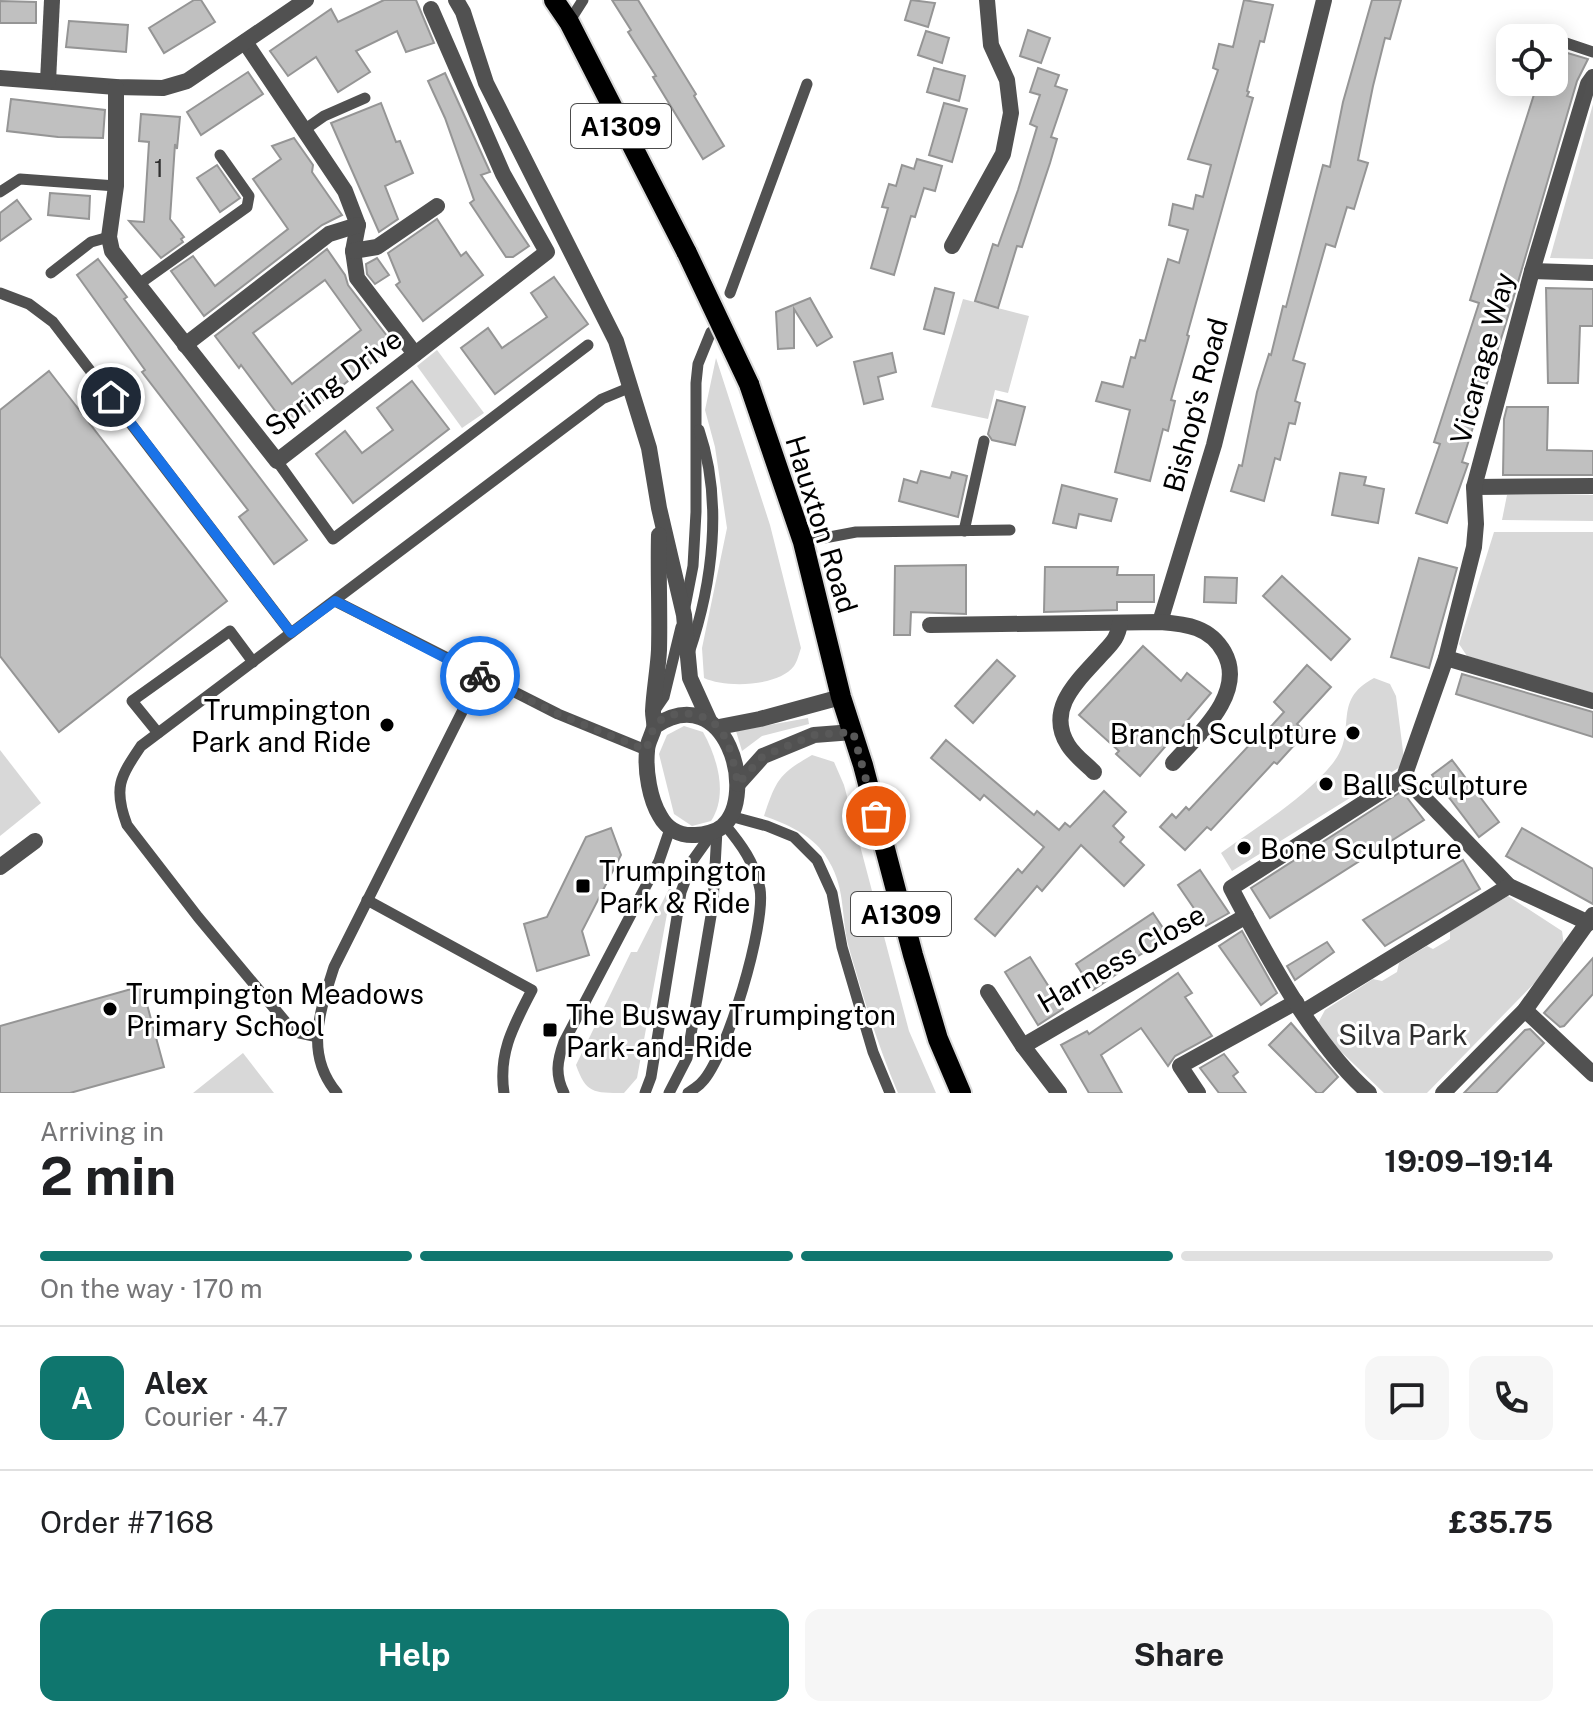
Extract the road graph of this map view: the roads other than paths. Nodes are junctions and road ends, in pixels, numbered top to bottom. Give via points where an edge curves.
1 (52, 0) edge
2 (306, 0) edge
3 (456, 0) edge
4 (554, 0) edge
5 (583, 0) edge
6 (987, 0) edge
7 (1324, 0) edge
8 (431, 9) dead end
9 (569, 22) junction
10 (245, 42) junction
11 (1568, 44) edge
12 (1593, 52) edge
13 (1593, 77) edge
14 (0, 78) edge
15 (48, 81) junction
16 (807, 84) dead end
17 (116, 87) junction
18 (365, 98) dead end
19 (304, 130) junction
20 (220, 155) dead end
21 (116, 186) junction
22 (0, 192) edge
23 (437, 206) dead end
24 (358, 225) junction
25 (109, 237) junction
26 (952, 246) dead end
27 (353, 251) junction
28 (1532, 271) junction
29 (51, 273) dead end
30 (1593, 273) edge
31 (139, 284) junction
32 (0, 293) edge
33 (730, 293) dead end
34 (711, 332) dead end
35 (185, 345) junction
36 (588, 345) dead end
37 (415, 354) junction
38 (631, 387) junction
39 (695, 418) junction
40 (984, 441) dead end
41 (277, 461) junction
42 (1593, 486) edge
43 (1474, 487) junction
44 (659, 508) junction
45 (1010, 530) dead end
46 (964, 531) junction
47 (803, 542) junction
48 (335, 601) junction
49 (684, 615) junction
50 (1160, 622) junction
51 (1120, 623) junction
52 (930, 625) dead end
53 (291, 633) junction
54 (1446, 658) junction
55 (687, 659) junction
56 (253, 662) junction
57 (480, 676) junction
58 (841, 697) junction
59 (1593, 701) edge
60 (654, 720) junction
61 (714, 723) junction
62 (853, 732) junction
63 (158, 733) junction
64 (646, 750) junction
65 (1173, 763) dead end
66 (1094, 772) dead end
67 (1404, 777) junction
68 (738, 784) junction
69 (721, 826) junction
70 (670, 829) junction
71 (35, 841) dead end
72 (0, 867) edge
73 (1509, 886) junction
74 (367, 900) junction
75 (1246, 916) junction
76 (1591, 919) edge
77 (988, 992) dead end
78 (1300, 1007) junction
79 (1525, 1010) junction
80 (317, 1037) junction
81 (1023, 1046) junction
82 (1593, 1074) edge
83 (1359, 1090) edge
84 (337, 1093) edge
85 (504, 1093) edge
86 (564, 1093) edge
87 (645, 1093) edge
88 (669, 1093) edge
89 (688, 1093) edge
90 (890, 1093) edge
91 (961, 1093) edge
92 (1059, 1093) edge
93 (1198, 1093) edge
94 (1443, 1093) edge

1 - 15 street
2 - 10 street
3 - 38 street via 486,83 616,341
4 - 9 main road, Hauxton Road / A1309
5 - 9 lane
6 - 26 street via 991,45 1007,80 1011,113 1003,154
7 - 50 street, Bishop's Road via 1214,445
8 - 37 street, Spring Drive via 503,174 547,252
9 - 47 main road, Hauxton Road / A1309, bridge via 749,384
10 - 17 street via 187,81 163,88
10 - 19 street
11 - 12 lane
13 - 28 street, Vicarage Way
14 - 15 street
15 - 17 street
16 - 33 lane
17 - 21 street
18 - 19 lane
19 - 24 street via 345,191
20 - 31 lane via 249,196 247,207
21 - 22 lane via 20,179
21 - 25 street
23 - 27 street via 377,247
24 - 27 street
24 - 35 street via 329,234
25 - 29 lane via 91,242
25 - 31 street, Spring Drive via 112,251
27 - 37 street via 357,278
28 - 30 street
28 - 43 street, Vicarage Way
31 - 35 street, Spring Drive
32 - 53 lane via 29,304 53,322
34 - 39 lane via 698,364
35 - 41 street, Spring Drive
36 - 41 lane via 333,539
37 - 41 street, Spring Drive
38 - 44 street
38 - 48 lane via 602,399
39 - 49 lane via 693,566
39 - 55 lane via 708,455 712,533 709,574
40 - 46 lane
42 - 43 street
43 - 54 street, Vicarage Way via 1474,547
44 - 49 street
44 - 60 street
45 - 46 lane
46 - 47 lane via 856,532
47 - 58 main road, Hauxton Road / A1309
48 - 53 lane
48 - 57 lane
49 - 55 street
49 - 60 lane
50 - 51 street
50 - 65 street via 1209,633 1228,660 1230,684 1216,713
51 - 52 street
51 - 66 street via 1118,636 1070,689 1060,709 1068,746
53 - 56 lane
54 - 59 street
54 - 67 street, Vicarage Way
55 - 61 street via 690,678
56 - 63 lane
56 - 63 lane via 230,631 132,701
57 - 64 lane
57 - 74 lane
58 - 61 street via 760,719
58 - 62 main road, Hauxton Road / A1309
60 - 61 street via 687,712
60 - 64 street
61 - 68 street via 733,760
62 - 68 street via 814,735 763,756
62 - 91 main road, Hauxton Road / A1309 via 938,1039
63 - 80 lane via 141,746 122,774 119,789 127,825 294,1032
64 - 70 street via 658,814
67 - 73 street
67 - 75 street via 1231,888
68 - 69 street via 735,803
69 - 70 street via 692,835
69 - 87 lane via 693,860 681,892
69 - 88 lane via 687,1058
69 - 89 lane via 748,852 760,890 752,955 719,1050 704,1081
69 - 90 lane via 767,826 794,837 817,860 832,893 842,947
70 - 86 lane via 659,861 564,1042 557,1075
71 - 72 street
73 - 76 street
73 - 78 street
74 - 80 lane via 334,967
74 - 85 lane via 532,990 507,1044
75 - 78 street
75 - 81 street, Harness Close
76 - 79 street
77 - 81 street, Harness Close
78 - 83 street
78 - 93 street via 1180,1066
79 - 82 street
79 - 94 street
80 - 84 lane via 319,1063
81 - 92 street, Harness Close

